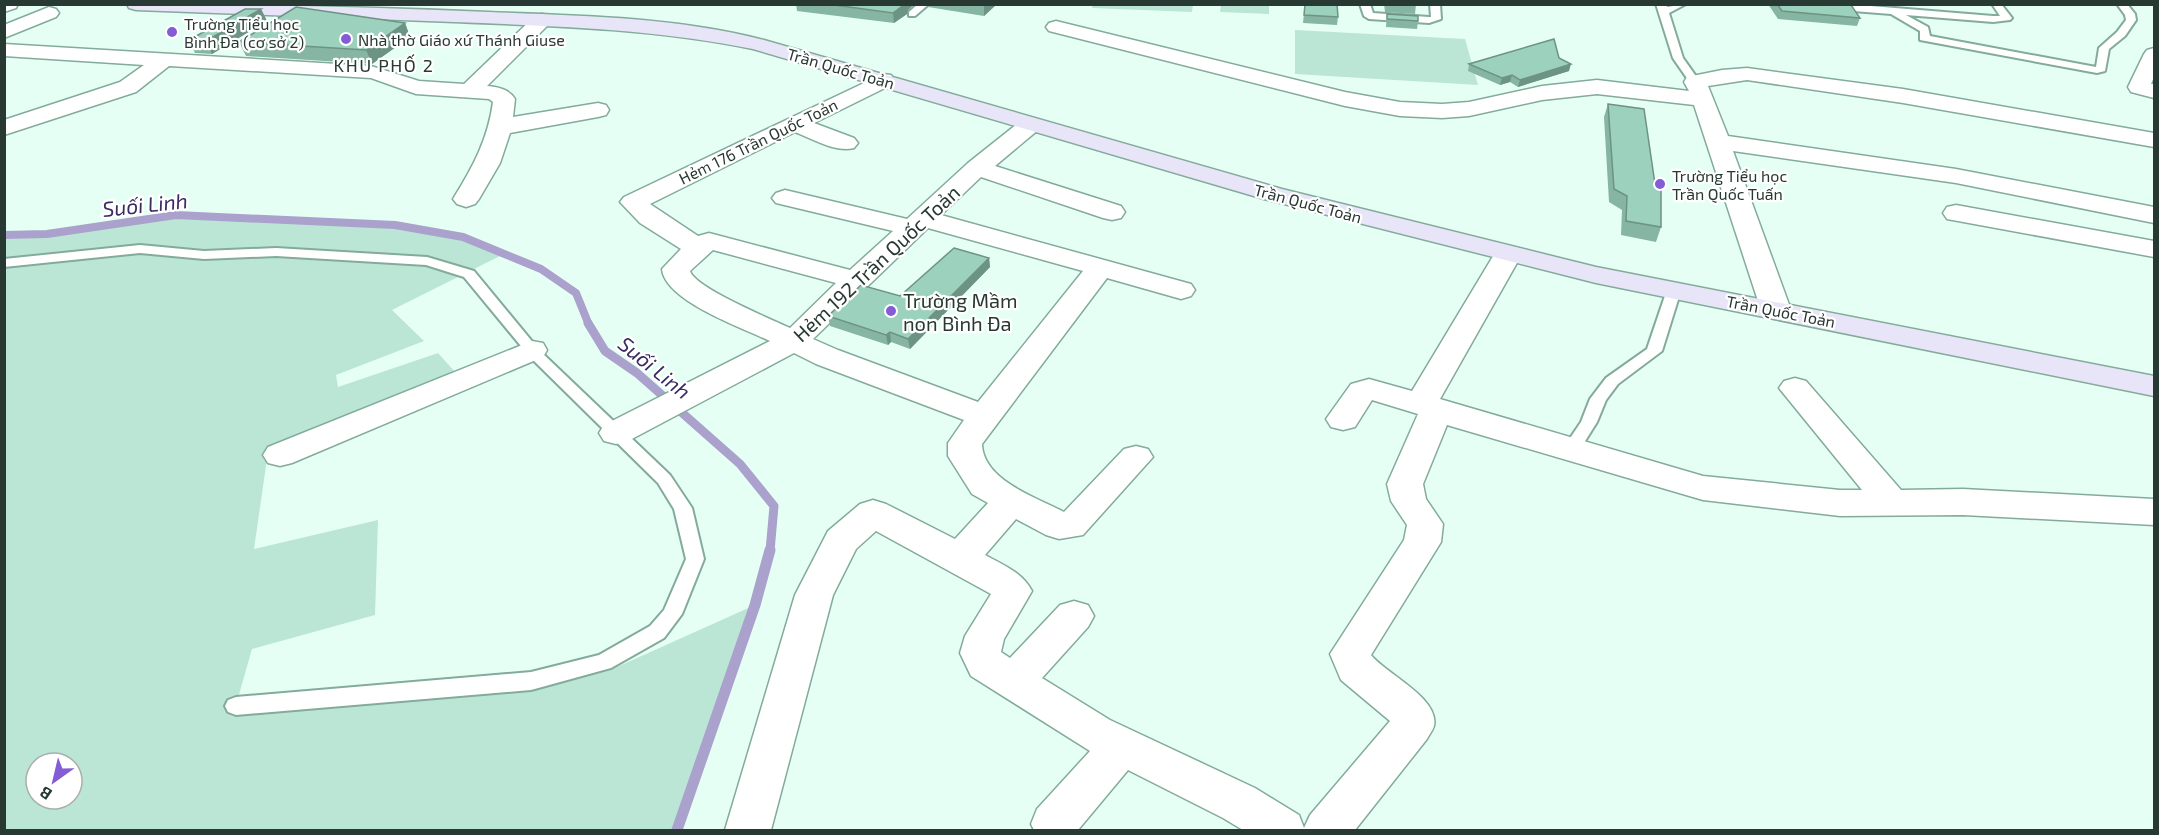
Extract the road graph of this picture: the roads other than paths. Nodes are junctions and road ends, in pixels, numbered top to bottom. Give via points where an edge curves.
1 (9, 4) edge
2 (136, 4) edge
3 (925, 4) edge
4 (1365, 4) edge
5 (1435, 4) edge
6 (1682, 4) edge
7 (1803, 4) edge
8 (1996, 4) edge
9 (2121, 4) edge
10 (4, 6) edge
11 (1870, 7) edge
12 (1663, 8) edge
13 (1920, 9) edge
14 (301, 10) junction
15 (475, 11) edge
16 (1893, 11) junction
17 (50, 13) dead end
18 (912, 14) dead end
19 (544, 15) edge
20 (1056, 27) dead end
21 (273, 28) edge
22 (4, 32) edge
23 (244, 46) dead end
24 (4, 50) edge
25 (2154, 54) edge
26 (163, 61) junction
27 (215, 64) junction
28 (883, 80) junction
29 (469, 91) junction
30 (1699, 91) junction
31 (2154, 91) edge
32 (598, 110) dead end
33 (796, 124) junction
34 (1030, 125) junction
35 (4, 128) edge
36 (501, 129) junction
37 (2154, 140) edge
38 (1718, 142) junction
39 (846, 143) dead end
40 (977, 168) junction
41 (784, 198) dead end
42 (466, 199) dead end
43 (1112, 212) dead end
44 (1956, 213) dead end
45 (2154, 214) edge
46 (917, 223) junction
47 (698, 248) junction
48 (2154, 249) edge
49 (1508, 254) junction
50 (4, 262) edge
51 (1101, 267) junction
52 (856, 280) junction
53 (1181, 290) dead end
54 (1674, 290) junction
55 (1776, 310) junction
56 (795, 340) junction
57 (532, 350) junction
58 (2154, 386) edge
59 (1796, 388) dead end
60 (1430, 407) junction
61 (984, 416) junction
62 (1343, 419) dead end
63 (616, 433) junction
64 (1571, 450) junction
65 (280, 455) dead end
66 (1136, 457) dead end
67 (1012, 500) junction
68 (1892, 503) junction
69 (2154, 512) edge
70 (960, 558) junction
71 (1074, 616) dead end
72 (1014, 681) junction
73 (236, 706) dead end
74 (1122, 746) junction
75 (1054, 824) dead end
76 (748, 831) edge
77 (1282, 831) edge
78 (1327, 831) edge

1 - 10 street
2 - 14 main road, Trần Quốc Toản
3 - 18 lane
4 - 5 lane via 1369,16 1429,20 1436,19
6 - 12 lane
7 - 11 lane
8 - 13 lane via 2007,18
9 - 16 lane via 2132,20 2104,48 2101,69 2097,70 1924,38 1924,29
11 - 16 lane
12 - 30 lane via 1678,58
13 - 16 lane
14 - 15 main road, Trần Quốc Toản
14 - 21 street
15 - 19 main road, Trần Quốc Toản
17 - 22 street
19 - 28 main road, Trần Quốc Toản via 707,34 758,44
19 - 29 street
20 - 30 street via 1400,109 1469,109 1542,93 1597,87
23 - 27 street
24 - 26 street
25 - 31 street via 2139,87
26 - 27 street
26 - 35 street via 128,87
27 - 29 street via 371,72 416,87
28 - 33 street, Hẻm 176 Trần Quốc Toản
28 - 34 main road, Trần Quốc Toản
29 - 36 street via 494,93 504,99
30 - 37 street via 1722,76 1747,74 1903,96
30 - 38 street
32 - 36 street via 526,121
33 - 39 street
33 - 47 street, Hẻm 176 Trần Quốc Toản via 633,202 649,217
34 - 40 street, Hẻm 192 Trần Quốc Toản
34 - 49 main road, Trần Quốc Toản via 1273,194
36 - 42 street via 495,152
38 - 45 street via 1956,176
38 - 55 street
40 - 43 street
40 - 46 street, Hẻm 192 Trần Quốc Toản
41 - 46 street
44 - 48 street
46 - 51 street
46 - 52 street, Hẻm 192 Trần Quốc Toản
47 - 52 street via 709,241
47 - 56 street via 676,269 682,284
49 - 54 main road, Trần Quốc Toản
49 - 60 street via 1424,400
50 - 57 lane via 140,249 204,255 276,252 427,261 469,274
51 - 53 street
51 - 61 street
52 - 56 street, Hẻm 192 Trần Quốc Toản
54 - 55 main road, Trần Quốc Toản
54 - 64 lane via 1654,351 1612,381
55 - 58 main road, Trần Quốc Toản
56 - 61 street via 827,357
56 - 63 street, Hẻm 192 Trần Quốc Toản
57 - 63 lane
57 - 65 street
59 - 68 street
60 - 62 street via 1369,389 1362,391
60 - 64 street
60 - 78 street via 1405,484 1409,501 1425,524 1422,542 1350,654 1356,668 1412,715 1412,726
61 - 67 street via 965,443 966,456 984,485
63 - 73 lane via 664,479 683,508 695,559 672,614 657,632 604,662 531,681
64 - 68 street via 1703,488 1840,503
66 - 67 street via 1070,526 1059,526
67 - 70 street
68 - 69 street via 1963,502
70 - 72 street via 1013,591 985,636 980,653 986,663
70 - 76 street via 873,513 841,541 814,595
71 - 72 street
72 - 74 street
74 - 75 street
74 - 77 street via 1239,803

